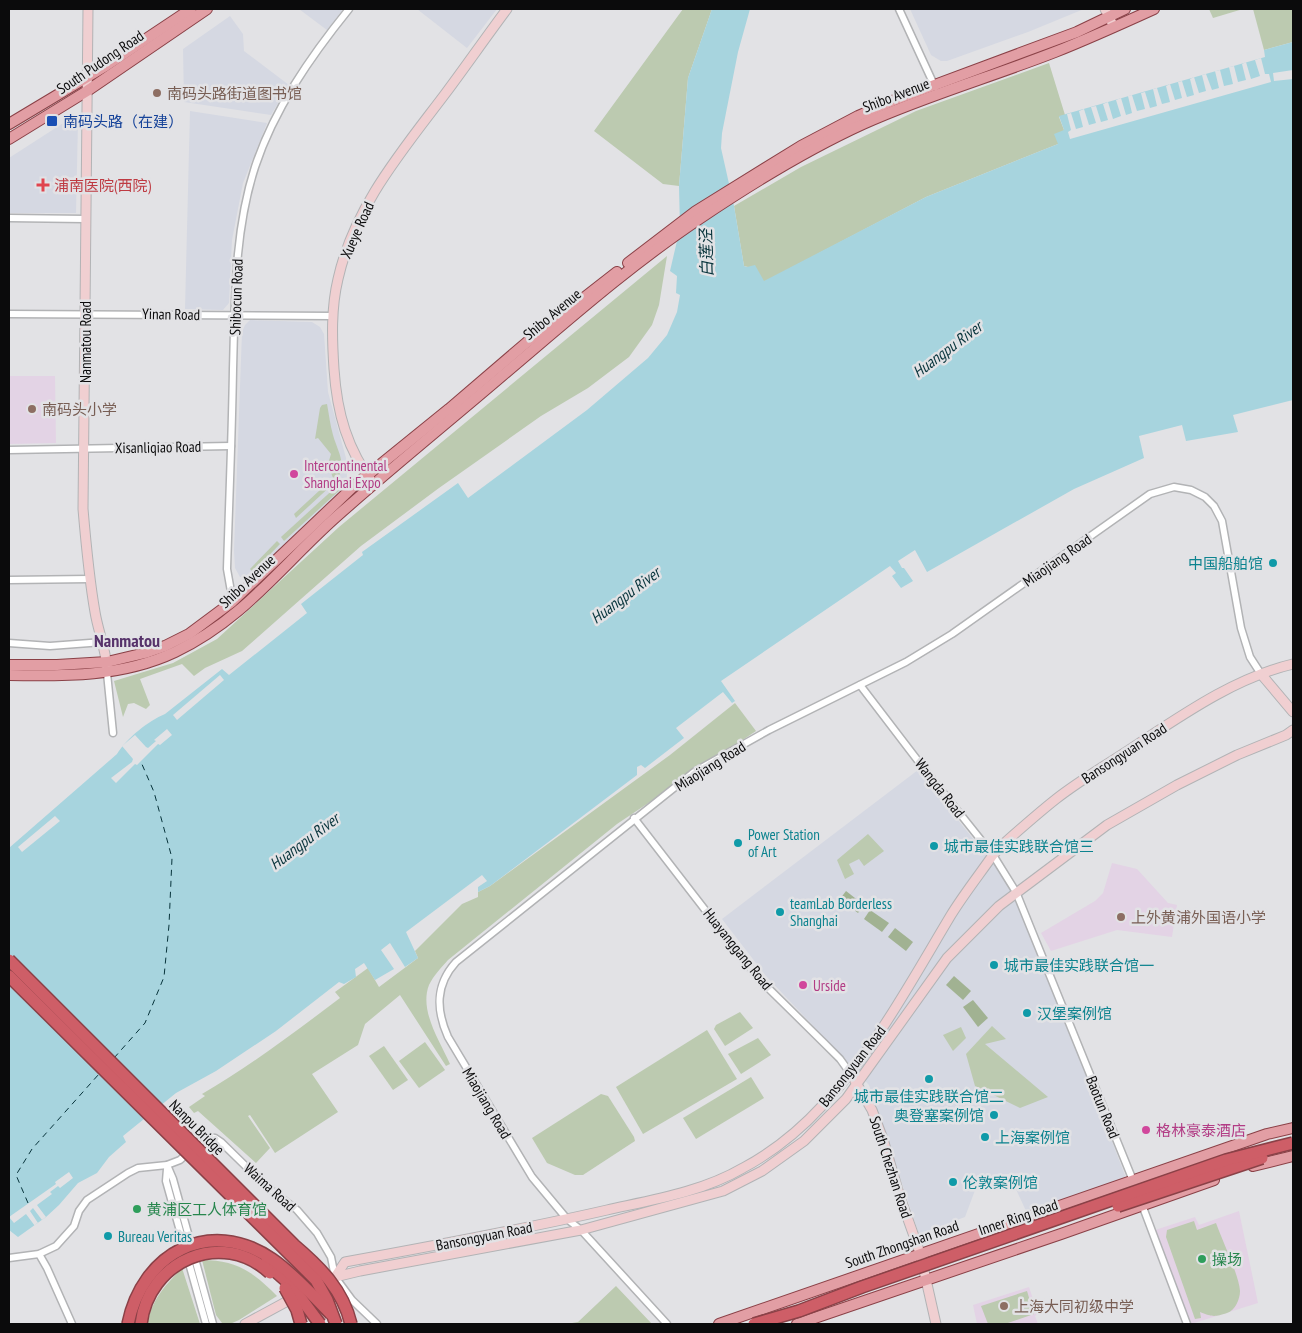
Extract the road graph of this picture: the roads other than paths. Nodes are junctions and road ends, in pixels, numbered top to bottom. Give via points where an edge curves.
1 (88, 9) edge
2 (191, 9) edge
3 (207, 9) edge
4 (349, 9) edge
5 (507, 9) edge
6 (898, 9) edge
7 (1125, 9) edge
8 (1154, 9) edge
9 (1107, 13) edge
10 (1114, 27) junction
11 (87, 77) junction
12 (936, 90) junction
13 (87, 91) junction
14 (9, 124) edge
15 (9, 139) edge
16 (9, 218) edge
17 (86, 219) junction
18 (615, 277) junction
19 (9, 314) edge
20 (85, 314) junction
21 (235, 315) junction
22 (333, 316) junction
23 (231, 446) junction
24 (84, 449) junction
25 (9, 450) edge
26 (367, 476) junction
27 (374, 485) junction
28 (90, 579) junction
29 (9, 580) edge
30 (232, 602) junction
31 (236, 614) junction
32 (103, 642) junction
33 (9, 643) edge
34 (1293, 664) edge
35 (9, 665) edge
36 (107, 668) junction
37 (1261, 674) junction
38 (9, 675) edge
39 (860, 685) junction
40 (1293, 712) edge
41 (1293, 730) edge
42 (113, 733) dead end
43 (634, 818) junction
44 (993, 854) junction
45 (1016, 892) junction
46 (9, 960) edge
47 (9, 976) edge
48 (850, 1073) junction
49 (857, 1084) junction
50 (1293, 1128) edge
51 (1293, 1143) edge
52 (1293, 1150) edge
53 (1293, 1156) edge
54 (167, 1165) junction
55 (1133, 1181) junction
56 (1142, 1204) junction
57 (567, 1219) junction
58 (581, 1230) junction
59 (39, 1254) junction
60 (920, 1254) junction
61 (9, 1258) edge
62 (288, 1272) junction
63 (335, 1277) junction
64 (927, 1280) junction
65 (72, 1324) edge
66 (128, 1324) edge
67 (134, 1324) edge
68 (141, 1324) edge
69 (206, 1324) edge
70 (213, 1324) edge
71 (245, 1324) edge
72 (301, 1324) edge
73 (312, 1324) edge
74 (320, 1324) edge
75 (336, 1324) edge
76 (342, 1324) edge
77 (351, 1324) edge
78 (378, 1324) edge
79 (666, 1324) edge
80 (720, 1324) edge
81 (754, 1324) edge
82 (777, 1324) edge
83 (797, 1324) edge
84 (936, 1324) edge
85 (1187, 1324) edge

1 - 11 main road, Nanmatou Road
2 - 11 main road, South Pudong Road
3 - 13 main road, South Pudong Road
4 - 21 street, Shibocun Road via 293,88 260,154 247,195 240,236
5 - 22 main road, Xueye Road via 370,198 340,270
6 - 12 street
7 - 9 main road, Shibo Avenue
8 - 10 main road, Shibo Avenue
9 - 10 main road
9 - 12 main road, Shibo Avenue via 1077,32
10 - 12 main road, Shibo Avenue via 1054,52
11 - 13 main road, Nanmatou Road
11 - 14 main road, South Pudong Road
12 - 18 main road, Shibo Avenue via 803,150
13 - 15 main road, South Pudong Road
13 - 17 main road, Nanmatou Road
16 - 17 street
17 - 20 main road, Nanmatou Road
18 - 26 main road, Shibo Avenue via 526,343
18 - 27 main road, Shibo Avenue
19 - 20 street, Yinan Road
20 - 21 street, Yinan Road
20 - 24 main road, Nanmatou Road
21 - 22 street, Yinan Road
21 - 23 street, Shibocun Road
22 - 26 main road, Xueye Road via 336,396 355,457
23 - 24 street, Xisanliqiao Road
23 - 30 street, Shibocun Road via 227,570
24 - 25 street, Xisanliqiao Road
24 - 28 main road, Nanmatou Road via 83,509
26 - 27 main road, Xueye Road
26 - 30 main road, Shibo Avenue
27 - 31 main road, Shibo Avenue via 318,533
28 - 29 street
28 - 32 main road, Nanmatou Road
30 - 31 street, Shibocun Road
30 - 36 main road, Shibo Avenue via 189,634
31 - 36 main road, Shibo Avenue via 176,652 136,666
32 - 33 street via 50,646
32 - 36 main road, Nanmatou Road
34 - 37 main road, Bansongyuan Road
35 - 36 main road, Shibo Avenue
36 - 38 main road, Shibo Avenue via 66,676
36 - 42 street
37 - 39 street, Miaojiang Road via 1250,656 1241,628 1222,521 1205,497 1174,486 1150,494 952,634
37 - 40 main road
37 - 44 main road, Bansongyuan Road via 1208,700 1084,778
39 - 43 street, Miaojiang Road via 768,730 694,772
39 - 44 street, Wangda Road
41 - 45 main road, Bansongyuan Road via 1177,785 1107,825
43 - 48 street, Huayanggang Road via 757,977 840,1059
43 - 57 street, Miaojiang Road via 465,953 448,970 440,993 441,1021 448,1037 532,1176
44 - 45 street, Wangda Road
44 - 48 main road, Bansongyuan Road via 952,914 902,1000
45 - 49 main road, Bansongyuan Road via 947,958
45 - 55 street, Baotun Road
46 - 77 highway, Nanpu Bridge, bridge via 316,1264 339,1292
47 - 75 highway, Nanpu Bridge, bridge via 316,1280 328,1300
48 - 49 main road, South Chezhan Road
48 - 57 main road, Bansongyuan Road via 796,1132 742,1169 667,1197
49 - 58 main road, Bansongyuan Road via 804,1141 762,1171 723,1191
49 - 60 main road, South Chezhan Road via 872,1110
50 - 55 main road, South Zhongshan Road
51 - 81 highway, Inner Ring Road, bridge via 1226,1160
52 - 82 highway, Inner Ring Road, bridge via 1252,1160 1059,1225
53 - 56 main road via 1257,1164
54 - 59 street, Waima Road via 133,1170 87,1200 69,1232 56,1246
54 - 63 street, Waima Road via 180,1160 204,1138 215,1138 297,1210 317,1233 331,1257
54 - 69 street via 166,1181
54 - 70 street
55 - 56 street, Baotun Road
55 - 60 main road, South Zhongshan Road
56 - 64 main road
56 - 85 street, Baotun Road
57 - 58 street, Miaojiang Road
57 - 63 main road, Bansongyuan Road via 345,1262
58 - 63 main road, Bansongyuan Road
58 - 79 street, Miaojiang Road
59 - 61 street, Waima Road
59 - 65 street
60 - 64 main road, South Chezhan Road
60 - 80 main road, South Zhongshan Road
62 - 66 highway, bridge via 272,1259 237,1243 206,1241 190,1244 159,1264 145,1280 136,1295
62 - 73 highway, bridge via 298,1286
62 - 76 highway, bridge
63 - 71 main road, Bansongyuan Road
63 - 78 street, Waima Road via 352,1300
64 - 83 main road
64 - 84 main road, South Chezhan Road
67 - 74 highway, bridge via 140,1300 161,1270 177,1257 202,1248 220,1246 265,1262 291,1285
68 - 72 highway, bridge via 151,1291 162,1276 188,1259 224,1252 243,1256 277,1279 288,1291

